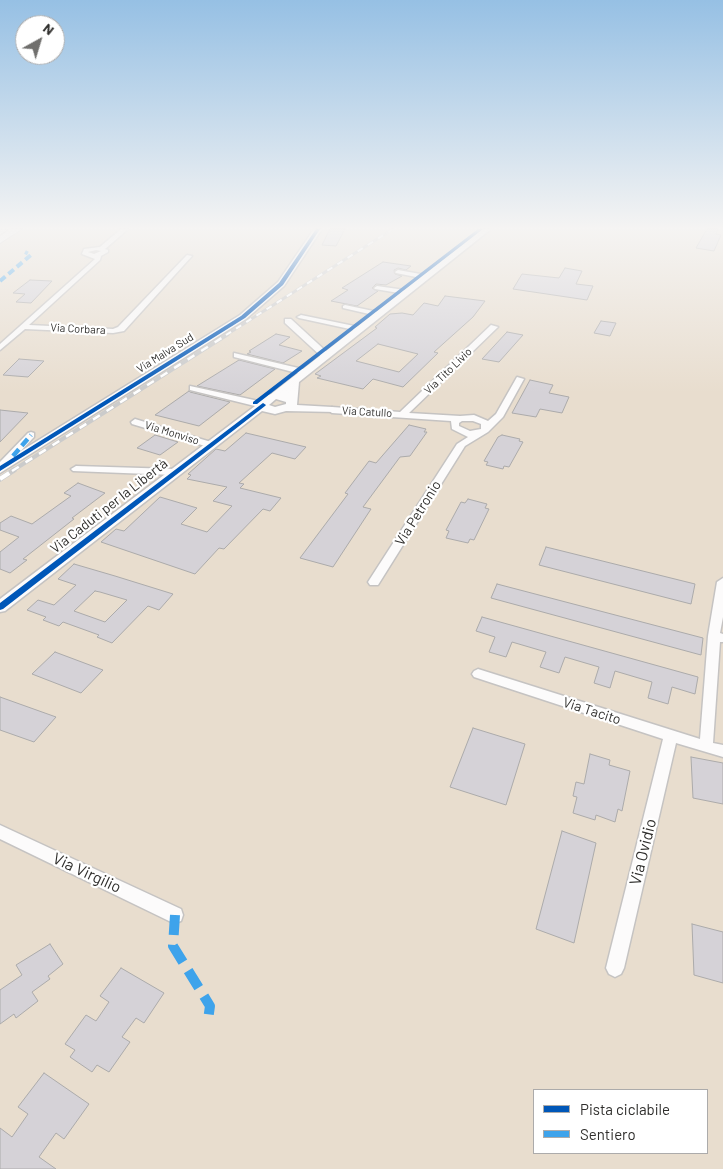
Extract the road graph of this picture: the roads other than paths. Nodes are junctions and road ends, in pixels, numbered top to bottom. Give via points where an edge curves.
1 (71, 284) edge
2 (163, 284) edge
3 (281, 284) edge
4 (417, 284) edge
5 (376, 288) dead end
6 (405, 292) junction
7 (345, 307) dead end
8 (378, 314) junction
9 (302, 317) dead end
10 (288, 321) dead end
11 (24, 327) junction
12 (494, 327) dead end
13 (359, 329) junction
14 (0, 348) edge
15 (237, 355) dead end
16 (326, 356) junction
17 (299, 376) junction
18 (520, 379) dead end
19 (193, 388) dead end
20 (275, 396) junction
21 (263, 405) junction
22 (288, 405) junction
23 (332, 410) joint
24 (403, 414) junction
25 (500, 415) junction
26 (460, 419) junction
27 (479, 419) junction
28 (135, 422) dead end
29 (234, 426) junction
30 (483, 430) junction
31 (460, 431) junction
32 (31, 435) dead end
33 (208, 444) junction
34 (462, 444) junction
35 (1, 468) edge
36 (76, 468) dead end
37 (174, 472) junction
38 (374, 582) dead end
39 (723, 582) edge
40 (0, 606) edge
41 (719, 637) edge
42 (478, 674) dead end
43 (671, 736) junction
44 (706, 745) junction
45 (723, 751) edge
46 (0, 832) edge
47 (175, 915) dead end
48 (615, 968) dead end

1 - 11 street
2 - 11 street, Via Corbara via 121,329
3 - 35 street, Via Malva Sud via 243,317
4 - 6 street
5 - 6 street
6 - 8 street
7 - 8 street
8 - 13 street
9 - 13 street
10 - 16 street
11 - 14 street
12 - 24 street, Via Tito Livio
13 - 16 street
15 - 17 street
16 - 17 street
17 - 20 street
17 - 22 street
18 - 25 street
19 - 21 street
20 - 21 street
20 - 22 street
21 - 22 street via 270,410
21 - 29 street
22 - 23 street
22 - 29 street
23 - 24 street, Via Catullo
24 - 26 street, Via Catullo
24 - 31 street, Via Catullo
25 - 27 street, Via Catullo
25 - 30 street
26 - 27 street, Via Catullo
26 - 31 street via 454,425
27 - 30 street via 485,423
28 - 33 street, Via Monviso
29 - 33 street, Via Caduti per la Libertà
30 - 31 street, Via Catullo
30 - 34 street, Via Petronio
31 - 34 street, Via Petronio
32 - 35 street, Via Malva Sud
33 - 37 street, Via Caduti per la Libertà
34 - 38 street, Via Petronio
36 - 37 street
37 - 40 street, Via Caduti per la Libertà
39 - 41 street
41 - 44 street
42 - 43 street, Via Tacito
43 - 44 street, Via Tacito
43 - 48 street, Via Ovidio
44 - 45 street, Via Tacito
46 - 47 street, Via Virgilio

